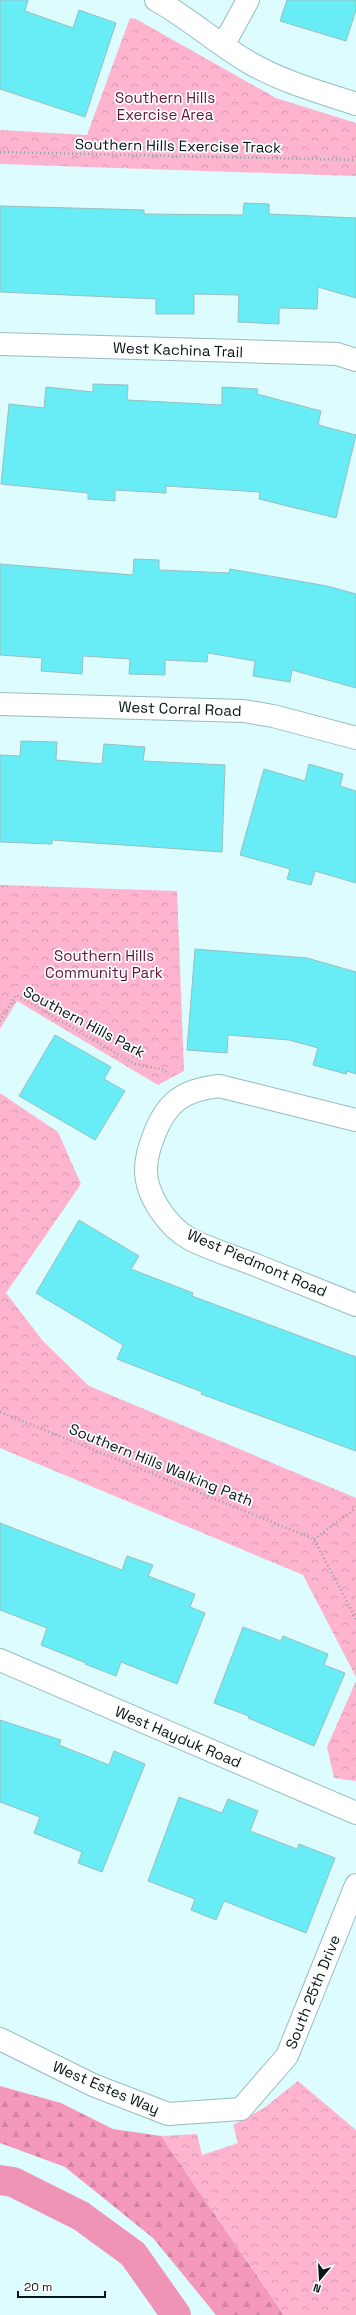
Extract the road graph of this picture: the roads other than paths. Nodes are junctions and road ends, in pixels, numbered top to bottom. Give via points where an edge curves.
1 (156, 0) edge
2 (248, 0) edge
3 (224, 44) junction
4 (356, 104) edge
5 (0, 344) edge
6 (356, 360) edge
7 (0, 704) edge
8 (356, 738) edge
9 (356, 1120) edge
10 (356, 1305) edge
11 (0, 1660) edge
12 (356, 1813) edge
13 (356, 1885) edge
14 (0, 2039) edge
15 (241, 2109) joint

1 - 3 street
2 - 3 street
3 - 4 street via 250,63 282,79
5 - 6 street, West Kachina Trail via 337,354
7 - 8 street, West Corral Road via 244,711
9 - 10 street, West Piedmont Road via 219,1086 197,1089 170,1105 158,1124 150,1145 146,1170 149,1188 160,1210 190,1239
11 - 12 street, West Hayduk Road
13 - 15 street, South 25th Drive via 287,2056
14 - 15 street, West Estes Way via 93,2085 168,2114

